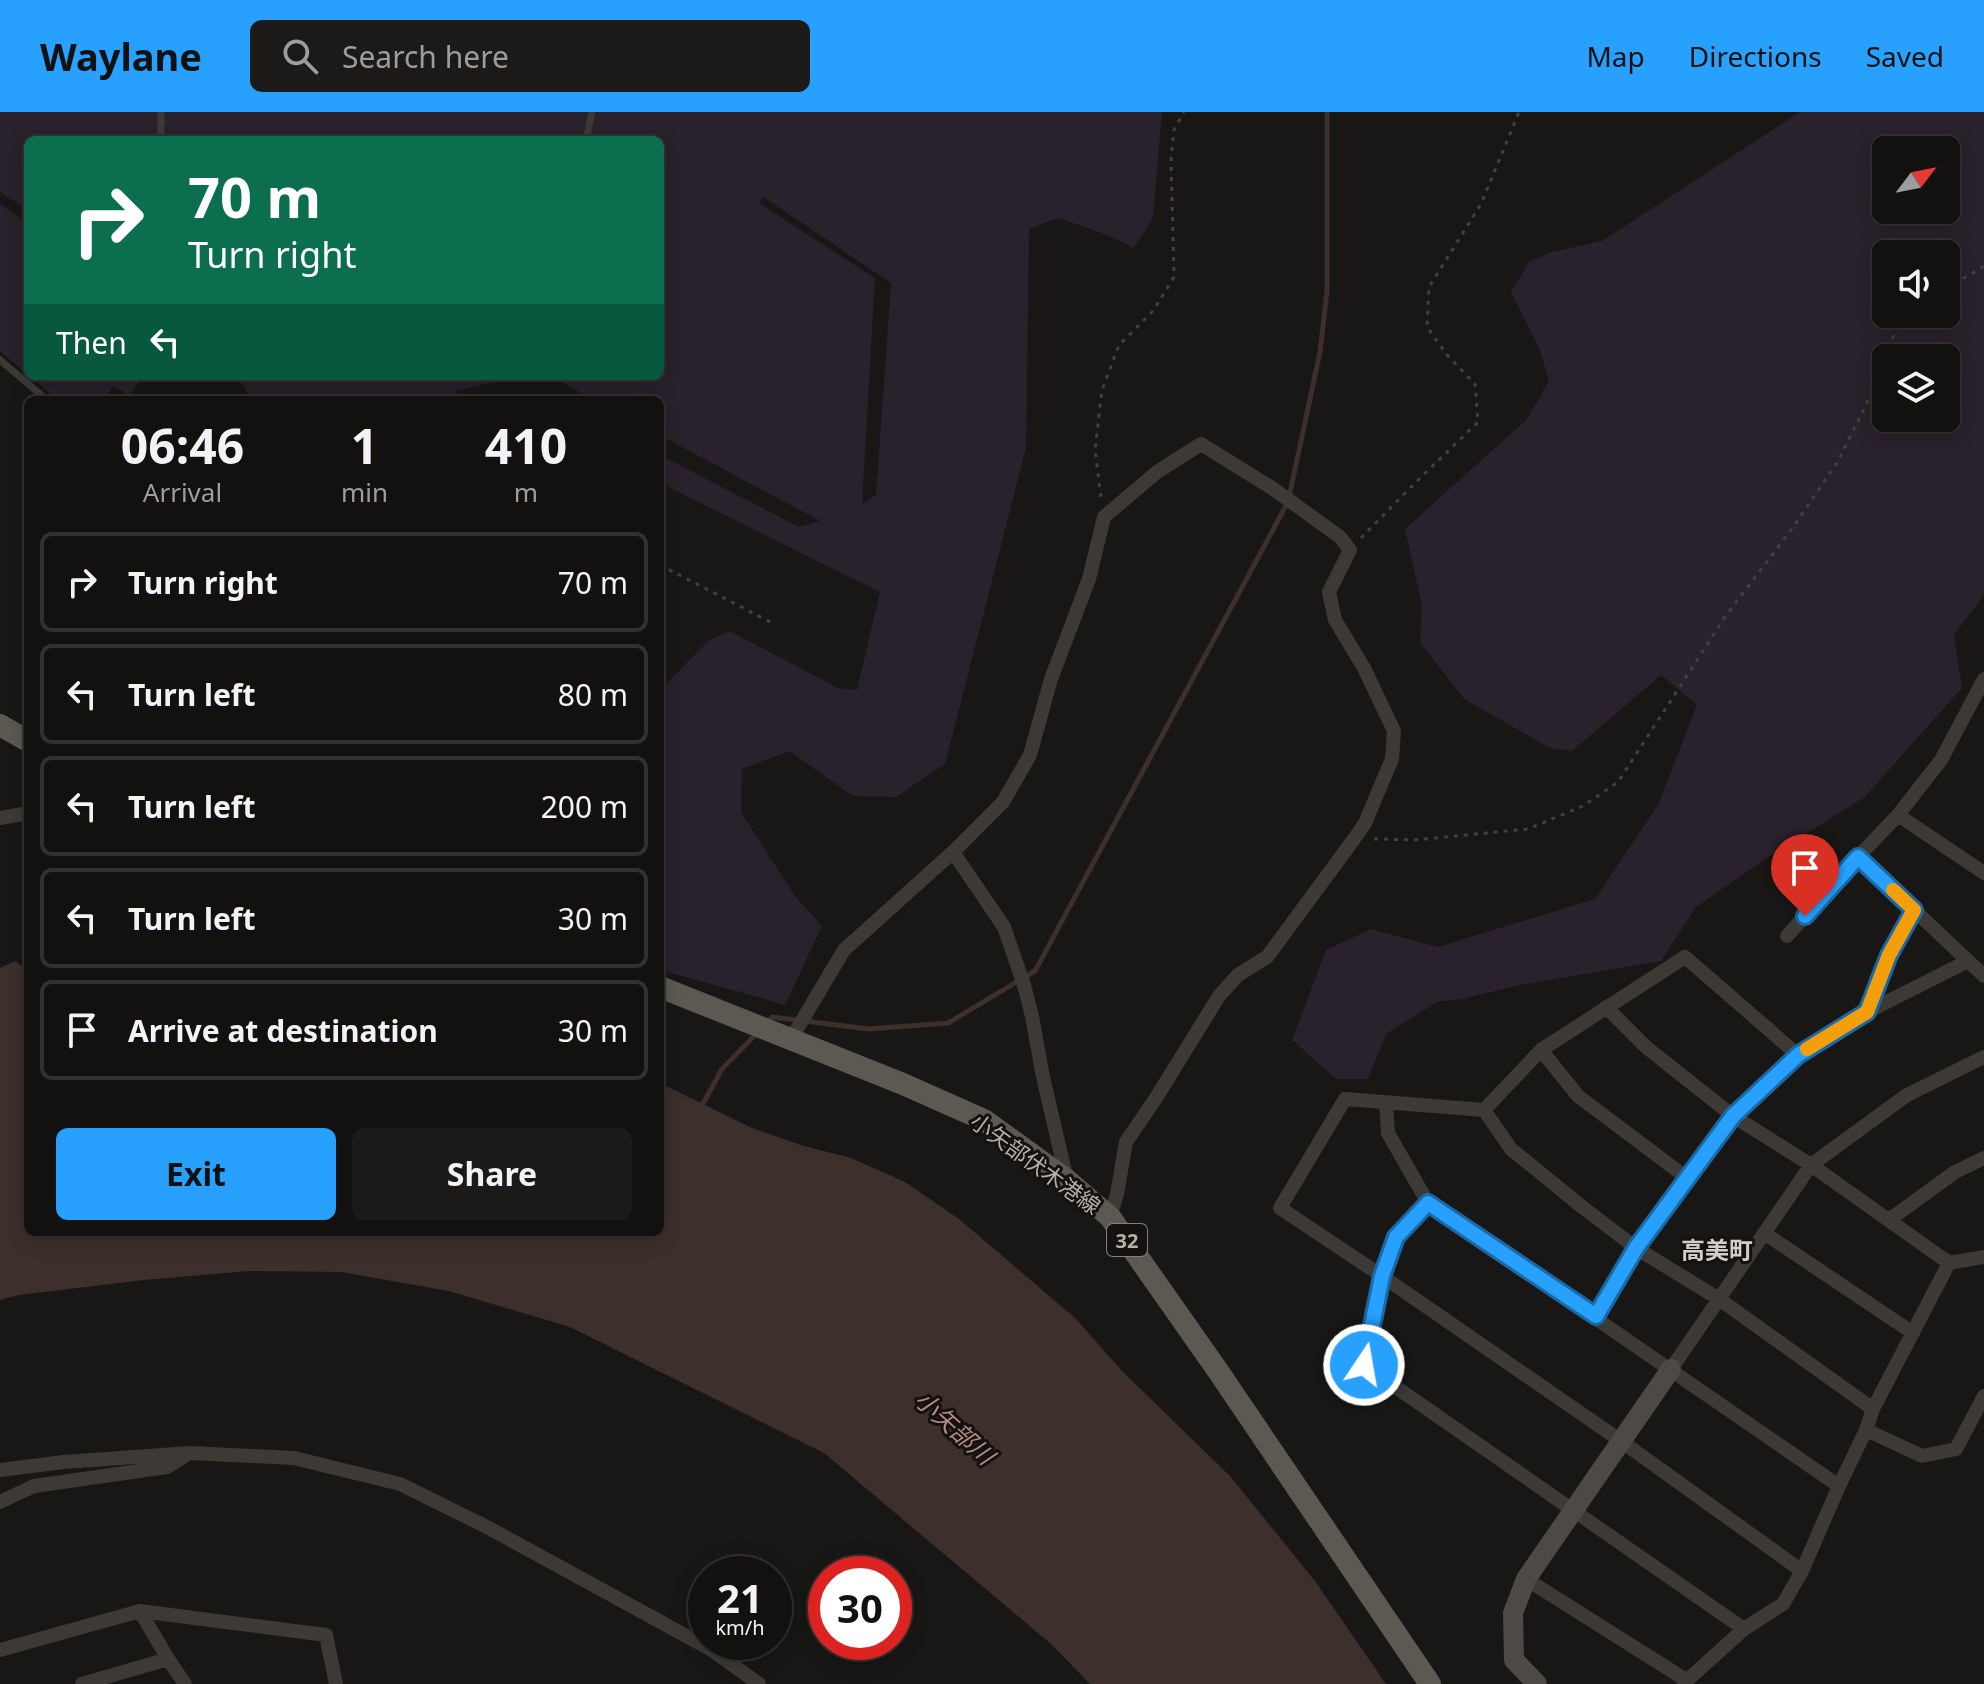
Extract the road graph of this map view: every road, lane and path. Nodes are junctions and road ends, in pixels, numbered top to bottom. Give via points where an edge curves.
1 (161, 112) edge
2 (592, 112) edge
3 (1184, 112) edge
4 (1519, 112) edge
5 (161, 136) edge
6 (587, 136) edge
7 (1984, 266) edge
8 (1960, 281) edge
9 (1898, 328) edge
10 (0, 360) edge
11 (42, 396) edge
12 (1104, 517) junction
13 (1350, 550) junction
14 (664, 567) edge
15 (774, 624) dead end
16 (1984, 679) edge
17 (0, 725) edge
18 (24, 739) edge
19 (24, 814) edge
20 (1898, 815) junction
21 (0, 818) edge
22 (1354, 839) junction
23 (953, 852) junction
24 (1858, 857) junction
25 (1984, 873) edge
26 (1914, 910) junction
27 (1787, 936) dead end
28 (1968, 961) junction
29 (1984, 976) edge
30 (664, 989) edge
31 (1606, 1007) junction
32 (1867, 1012) junction
33 (791, 1039) junction
34 (1541, 1050) junction
35 (1798, 1055) junction
36 (1984, 1057) edge
37 (1386, 1103) junction
38 (1484, 1110) junction
39 (1733, 1116) junction
40 (1984, 1158) edge
41 (1811, 1165) junction
42 (1687, 1178) junction
43 (1067, 1180) junction
44 (1428, 1203) junction
45 (1110, 1217) junction
46 (1889, 1220) junction
47 (1764, 1233) junction
48 (1636, 1248) junction
49 (1984, 1257) edge
50 (1949, 1263) junction
51 (1382, 1276) junction
52 (1719, 1299) junction
53 (1596, 1316) junction
54 (1913, 1333) junction
55 (1671, 1369) junction
56 (1984, 1396) edge
57 (1873, 1409) junction
58 (1866, 1430) junction
59 (1621, 1441) junction
60 (190, 1453) junction
61 (0, 1470) edge
62 (1839, 1486) junction
63 (0, 1502) edge
64 (1573, 1509) junction
65 (1802, 1571) junction
66 (1526, 1579) junction
67 (140, 1611) junction
68 (1744, 1629) junction
69 (0, 1650) edge
70 (168, 1659) junction
71 (1684, 1682) edge
72 (82, 1684) edge
73 (185, 1684) edge
74 (336, 1684) edge
75 (759, 1684) edge
76 (1430, 1684) edge
77 (1537, 1684) edge

1 - 5 lane
2 - 6 lane
3 - 12 path via 1174,130 1171,160 1174,277 1153,311 1119,345 1102,390 1095,450
4 - 13 path via 1481,204 1429,287 1427,327 1475,384 1478,422
7 - 8 path
9 - 22 path via 1838,461 1725,617 1618,782 1583,806 1528,829 1414,840
10 - 11 lane
12 - 13 street via 1157,472 1201,444 1272,488
12 - 23 street via 1089,579 1051,679 1030,755 1003,802
13 - 22 street via 1329,592 1335,620 1394,731 1392,759
14 - 15 path
16 - 20 street via 1941,760
17 - 18 main road
19 - 21 street
20 - 24 street
20 - 25 street
22 - 45 street via 1267,957 1238,975 1219,996 1126,1142
23 - 33 street via 844,950
23 - 43 street via 1004,927 1032,1016
24 - 26 street
24 - 27 street
26 - 28 street
26 - 32 street
28 - 29 street
28 - 32 street
30 - 33 main road, 小矢部伏木港線 / 32
31 - 34 street
31 - 35 street via 1685,957
31 - 39 street via 1646,1047
32 - 35 street
33 - 43 main road, 小矢部伏木港線 / 32 via 984,1120
34 - 38 street
34 - 42 street via 1578,1096
35 - 39 street
36 - 41 street via 1907,1095
37 - 38 street
37 - 44 street via 1388,1133
37 - 51 street via 1345,1099 1280,1208
38 - 48 street via 1511,1149
39 - 41 street
39 - 42 street
40 - 46 street via 1955,1172
41 - 46 street
41 - 47 street
42 - 48 street
43 - 45 main road, 小矢部伏木港線 / 32
44 - 51 street via 1396,1237
44 - 53 street
45 - 76 main road, 小矢部伏木港線 / 32
46 - 50 street
47 - 52 street
47 - 54 street
48 - 52 street
48 - 53 street
49 - 50 street
50 - 54 street
51 - 59 street
51 - 64 street via 1364,1365
52 - 55 street
52 - 57 street
53 - 55 street
54 - 57 street
55 - 59 street
55 - 62 street
56 - 58 street via 1956,1449 1922,1456
57 - 58 street
58 - 62 street
59 - 64 street
59 - 65 street
60 - 61 street
60 - 63 street via 167,1467 34,1486
60 - 75 street via 294,1458 400,1484 712,1650
62 - 65 street
64 - 66 street
64 - 68 street
65 - 68 street via 1783,1604
66 - 71 street
66 - 77 street via 1513,1613 1514,1660
67 - 69 street
67 - 70 street
67 - 74 street via 326,1635
68 - 71 street
70 - 72 street
70 - 73 street

